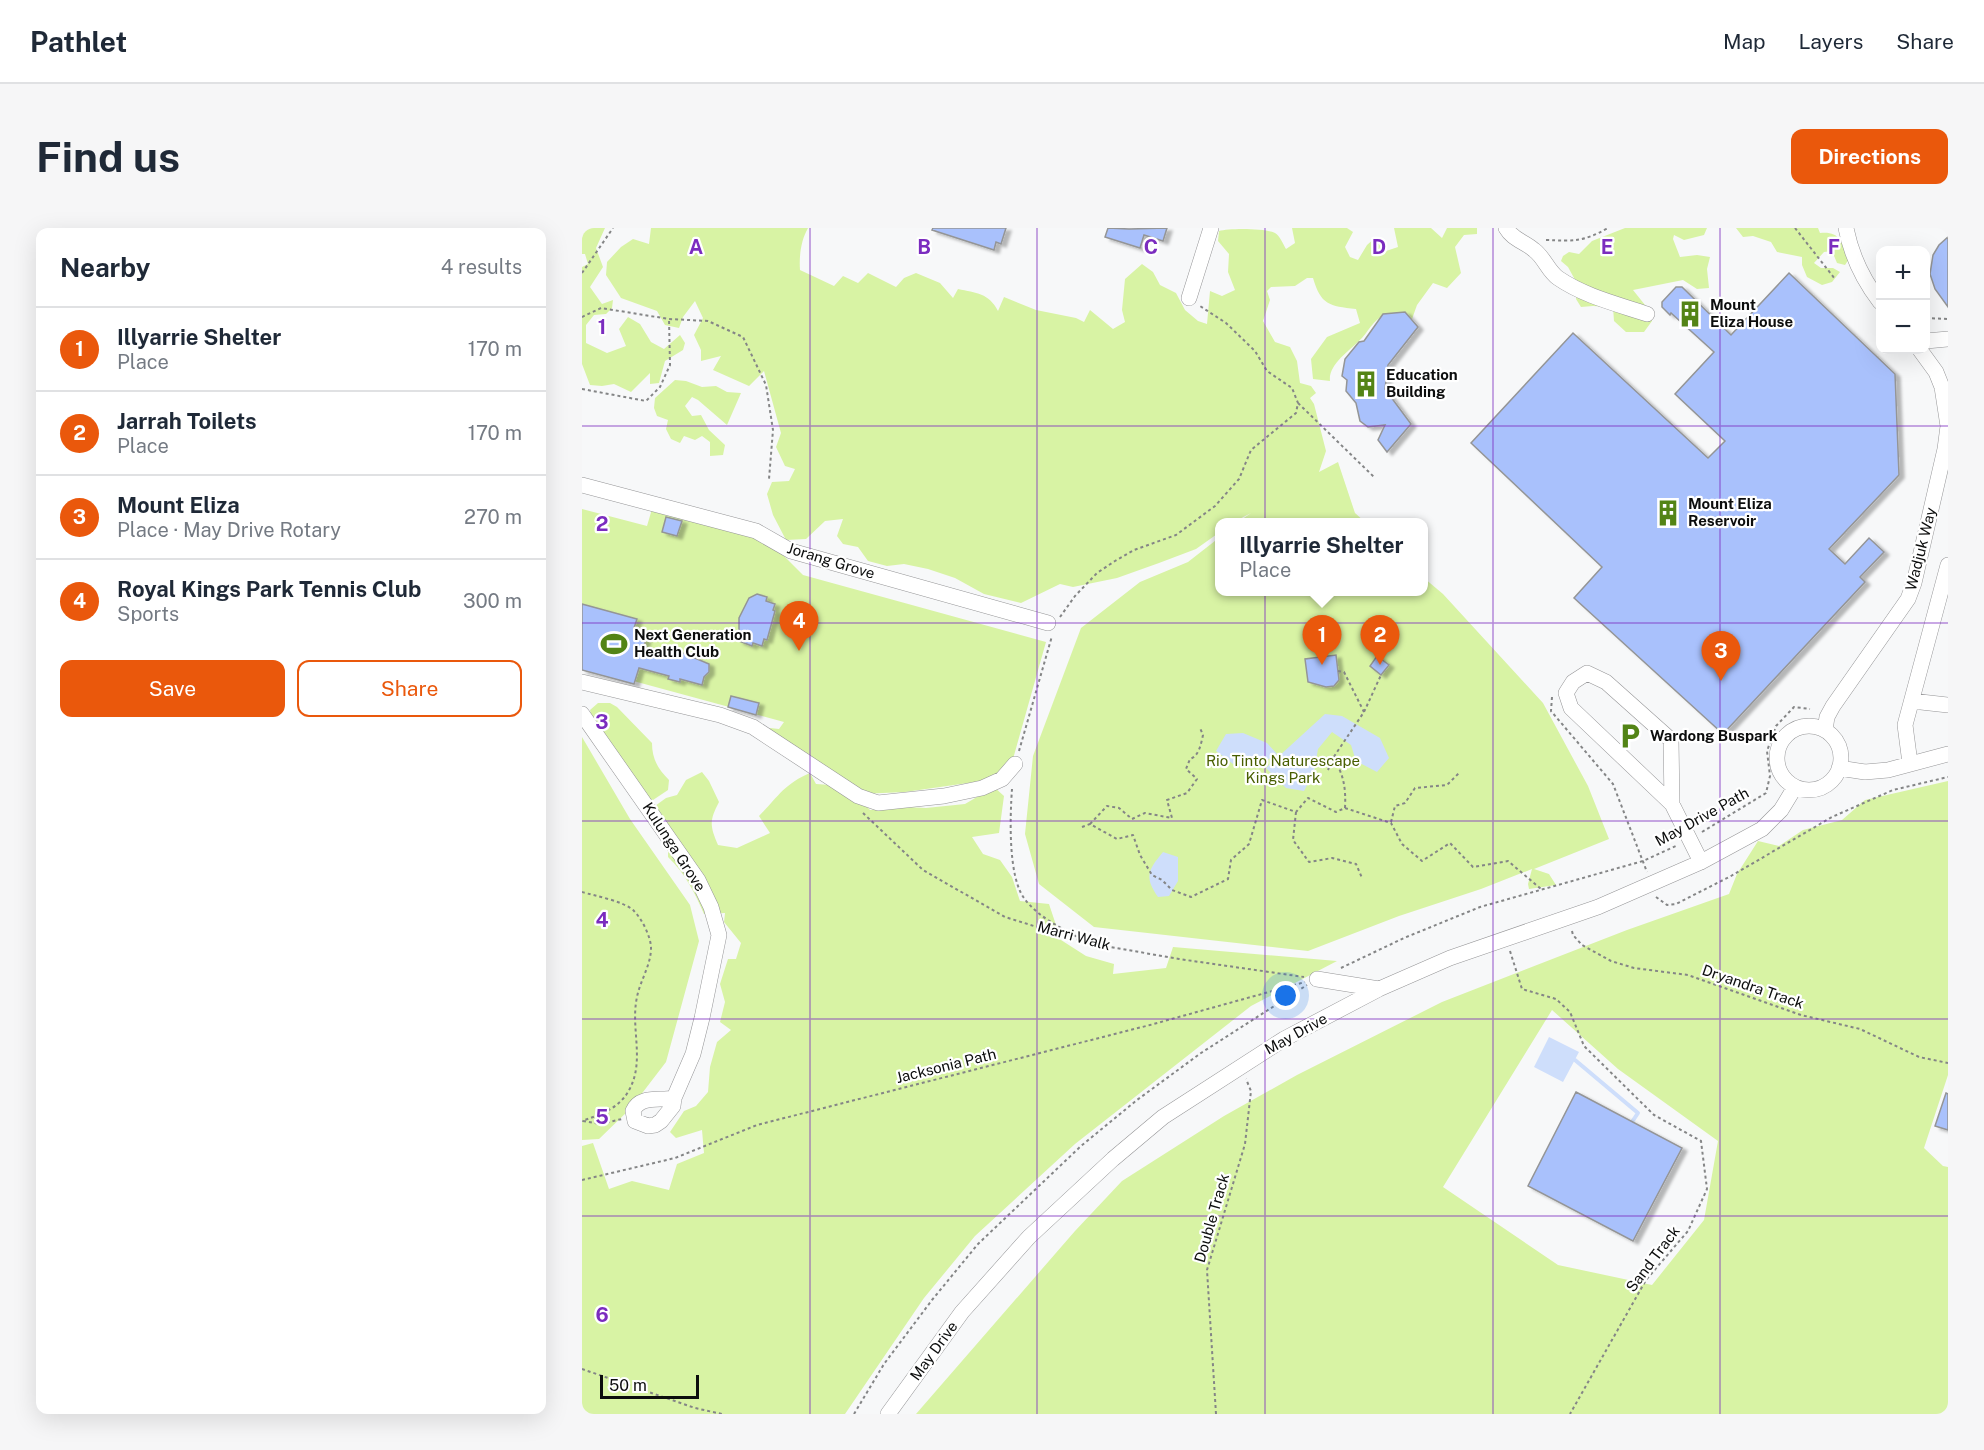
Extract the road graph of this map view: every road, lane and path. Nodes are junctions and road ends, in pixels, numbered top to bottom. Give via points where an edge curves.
1 (613, 228) edge
2 (1211, 228) edge
3 (1506, 228) edge
4 (1608, 228) edge
5 (1795, 228) edge
6 (1846, 228) edge
7 (1519, 240) junction
8 (582, 273) edge
9 (1835, 279) dead end
10 (1189, 298) joint
11 (1879, 300) edge
12 (1647, 315) dead end
13 (582, 317) edge
14 (1930, 318) edge
15 (669, 319) junction
16 (1948, 320) edge
17 (1948, 339) edge
18 (1930, 341) edge
19 (1923, 354) edge
20 (582, 389) edge
21 (1298, 403) junction
22 (1374, 477) dead end
23 (769, 479) dead end
24 (582, 484) edge
25 (1948, 566) edge
26 (1052, 628) junction
27 (1338, 671) dead end
28 (1381, 675) dead end
29 (582, 682) edge
30 (1552, 690) dead end
31 (1912, 701) junction
32 (1948, 705) edge
33 (1810, 709) dead end
34 (1364, 712) junction
35 (582, 714) edge
36 (1200, 728) dead end
37 (1825, 730) junction
38 (1948, 754) edge
39 (1333, 758) junction
40 (1910, 763) junction
41 (1015, 764) junction
42 (1839, 768) junction
43 (1328, 770) dead end
44 (1460, 772) dead end
45 (1948, 777) edge
46 (1795, 787) junction
47 (1316, 795) dead end
48 (1314, 801) junction
49 (1672, 804) junction
50 (858, 808) dead end
51 (1345, 808) junction
52 (1296, 812) junction
53 (1391, 823) junction
54 (1090, 824) junction
55 (1082, 827) dead end
56 (1690, 839) junction
57 (1643, 861) junction
58 (1701, 862) junction
59 (1362, 878) dead end
60 (1652, 885) junction
61 (1541, 890) dead end
62 (582, 892) edge
63 (1570, 916) junction
64 (1507, 938) junction
65 (1088, 943) junction
66 (1317, 979) junction
67 (1379, 989) junction
68 (1948, 1062) edge
69 (1240, 1067) junction
70 (674, 1098) junction
71 (633, 1116) junction
72 (582, 1121) edge
73 (582, 1180) edge
74 (582, 1369) edge
75 (722, 1414) edge
76 (888, 1414) edge
77 (1216, 1414) edge
78 (1570, 1414) edge

1 - 8 path
2 - 10 street
3 - 7 street via 1510,236
4 - 7 path via 1589,239
5 - 9 path
6 - 11 street via 1854,257
7 - 12 street via 1539,254 1556,277 1585,293
10 - 21 path via 1226,323 1255,351 1267,371 1292,388
13 - 15 path via 601,308
14 - 16 path
15 - 20 path via 670,365 660,387 646,401
15 - 23 path via 708,321 743,337 766,385 773,430
17 - 18 street
19 - 37 street, Wadjuk Way via 1942,387 1948,426 1919,563 1908,599 1833,706
21 - 22 path
21 - 26 path via 1296,413 1251,450 1239,479 1215,506 1176,535 1134,550 1097,573
24 - 26 street, Jorang Grove via 756,531 791,551
25 - 31 street
26 - 41 path
27 - 34 path via 1344,672
28 - 34 path
29 - 41 street via 720,715 753,727 858,796 878,803 982,788 1002,779
30 - 57 path via 1551,711 1613,784
31 - 32 street
31 - 40 street via 1905,725
33 - 56 path, May Drive Path via 1794,707 1776,726 1767,751 1767,793
34 - 39 path
35 - 70 street, Kulunga Grove via 698,880 719,935 693,1054
36 - 54 path via 1203,735 1199,749 1186,769 1197,779 1187,793 1167,800 1172,819 1145,813 1132,819 1119,807 1107,806
37 - 42 street via 1839,747
37 - 46 street via 1803,726 1783,738 1776,760 1785,780
38 - 40 street
39 - 43 path
39 - 51 path via 1341,770
40 - 42 street via 1865,772
41 - 65 path via 1011,837 1014,869 1023,897 1043,917
42 - 46 street via 1826,785 1805,790
44 - 53 path via 1447,785 1415,788 1405,803 1395,806
45 - 60 path via 1893,790 1832,817 1676,904 1661,902
46 - 58 street, May Drive via 1781,810 1762,829
47 - 48 path
48 - 51 path via 1336,812
48 - 52 path via 1308,798
49 - 49 street via 1571,708 1566,693 1573,682 1587,674 1606,682 1671,740
49 - 56 street
50 - 65 path, Marri Walk via 923,870 1005,917
51 - 53 path
52 - 54 path via 1262,800 1249,844 1231,860 1228,879 1191,897 1174,891 1150,872 1133,835 1117,839
52 - 59 path via 1293,840 1309,862 1332,858 1356,864
53 - 61 path via 1401,844 1422,861 1450,843 1473,867 1508,861
54 - 55 path
56 - 57 path, May Drive Path
56 - 58 street
57 - 60 path
58 - 60 street, May Drive
60 - 63 street, May Drive
62 - 72 path via 634,910 651,946 637,998 638,1061 634,1080 618,1104
63 - 64 street, May Drive
63 - 68 path, Dryandra Track via 1573,935 1582,945 1611,961 1688,975 1801,1016 1860,1029 1919,1058
64 - 67 street, May Drive
64 - 78 path, Sand Track via 1522,989 1556,999 1570,1012 1584,1046 1654,1115 1701,1141 1707,1189 1688,1231 1646,1280
65 - 66 path, Marri Walk
66 - 67 street
66 - 73 path, Jacksonia Path via 757,1125 675,1158
67 - 69 street, May Drive via 1284,1038
69 - 76 street, May Drive via 1163,1117 1029,1237 962,1312
69 - 77 path, Double Track via 1251,1091 1245,1144 1207,1270
70 - 71 street via 644,1100 635,1106
70 - 71 street, Kulunga Grove via 673,1106 655,1125 640,1124
71 - 72 path via 600,1124
74 - 75 path

